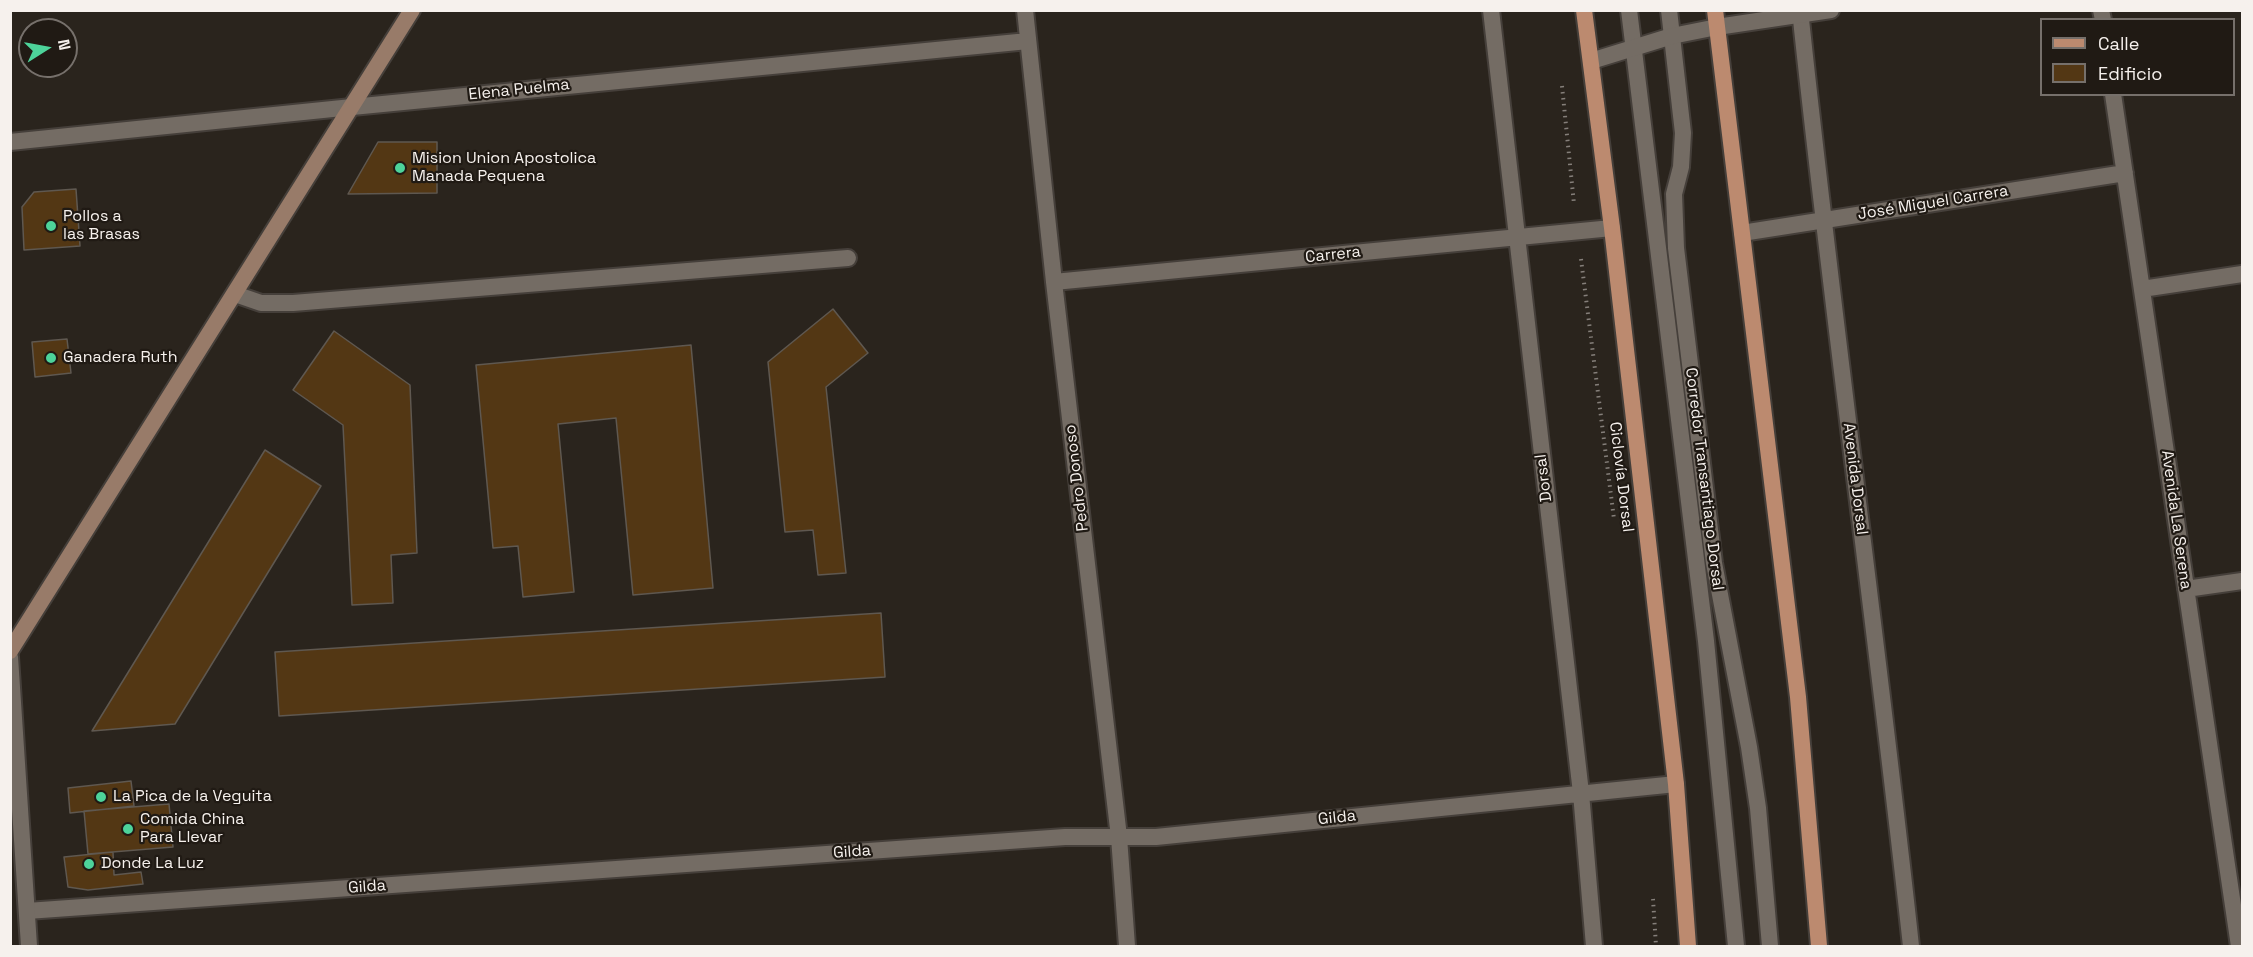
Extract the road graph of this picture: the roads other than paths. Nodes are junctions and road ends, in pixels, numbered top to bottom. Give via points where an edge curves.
1 (412, 10) edge
2 (1025, 10) edge
3 (1491, 10) edge
4 (1584, 10) edge
5 (1629, 10) edge
6 (1669, 10) edge
7 (1831, 10) edge
8 (1801, 13) edge
9 (1716, 19) edge
10 (1672, 36) junction
11 (1028, 42) junction
12 (1635, 48) junction
13 (1591, 61) junction
14 (2114, 96) edge
15 (352, 107) junction
16 (10, 142) edge
17 (2125, 173) junction
18 (1822, 220) junction
19 (1612, 228) junction
20 (1742, 233) junction
21 (1516, 237) junction
22 (848, 258) dead end
23 (2242, 274) edge
24 (1054, 282) junction
25 (2142, 289) junction
26 (235, 294) junction
27 (2242, 581) edge
28 (2186, 589) junction
29 (10, 651) edge
30 (10, 657) edge
31 (1676, 784) junction
32 (1581, 793) junction
33 (1119, 837) junction
34 (2236, 881) edge
35 (27, 911) junction
36 (29, 946) edge
37 (1127, 946) edge
38 (1594, 946) edge
39 (1688, 946) edge
40 (1736, 946) edge
41 (1770, 946) edge
42 (1819, 946) edge
43 (1911, 946) edge
44 (2239, 946) edge

1 - 15 main road
2 - 11 street, Pedro Donoso
3 - 21 street, Dorsal
4 - 13 main road
5 - 12 street, Corredor Transantiago Dorsal
6 - 10 street, Corredor Transantiago Dorsal
7 - 8 street
8 - 9 street
8 - 18 street, Avenida Dorsal
9 - 10 street
9 - 20 main road
10 - 12 street
10 - 41 street, Corredor Transantiago Dorsal via 1683,133 1674,194 1676,248 1713,563 1758,808
11 - 15 street, Elena Puelma
11 - 24 street, Pedro Donoso
12 - 13 street
12 - 40 street, Corredor Transantiago Dorsal via 1706,641
13 - 19 main road
14 - 17 street, Avenida La Serena
15 - 16 street, Elena Puelma
15 - 26 main road
17 - 18 street, José Miguel Carrera
17 - 25 street, Avenida La Serena
18 - 20 street, José Miguel Carrera
18 - 43 street, Avenida Dorsal
19 - 21 street, Carrera
19 - 31 main road
20 - 42 main road via 1798,697
21 - 24 street, Carrera
21 - 32 street, Dorsal
22 - 26 street via 293,303 261,303
23 - 25 street
24 - 33 street, Pedro Donoso
25 - 28 street, Avenida La Serena
26 - 29 main road
27 - 28 street
28 - 34 street, Avenida La Serena
30 - 35 street
31 - 32 street, Gilda
31 - 39 main road
32 - 33 street, Gilda via 1156,837
32 - 38 street, Dorsal
33 - 35 street, Gilda via 1053,837
33 - 37 street, Pedro Donoso
34 - 44 street, Avenida La Serena
35 - 36 street

